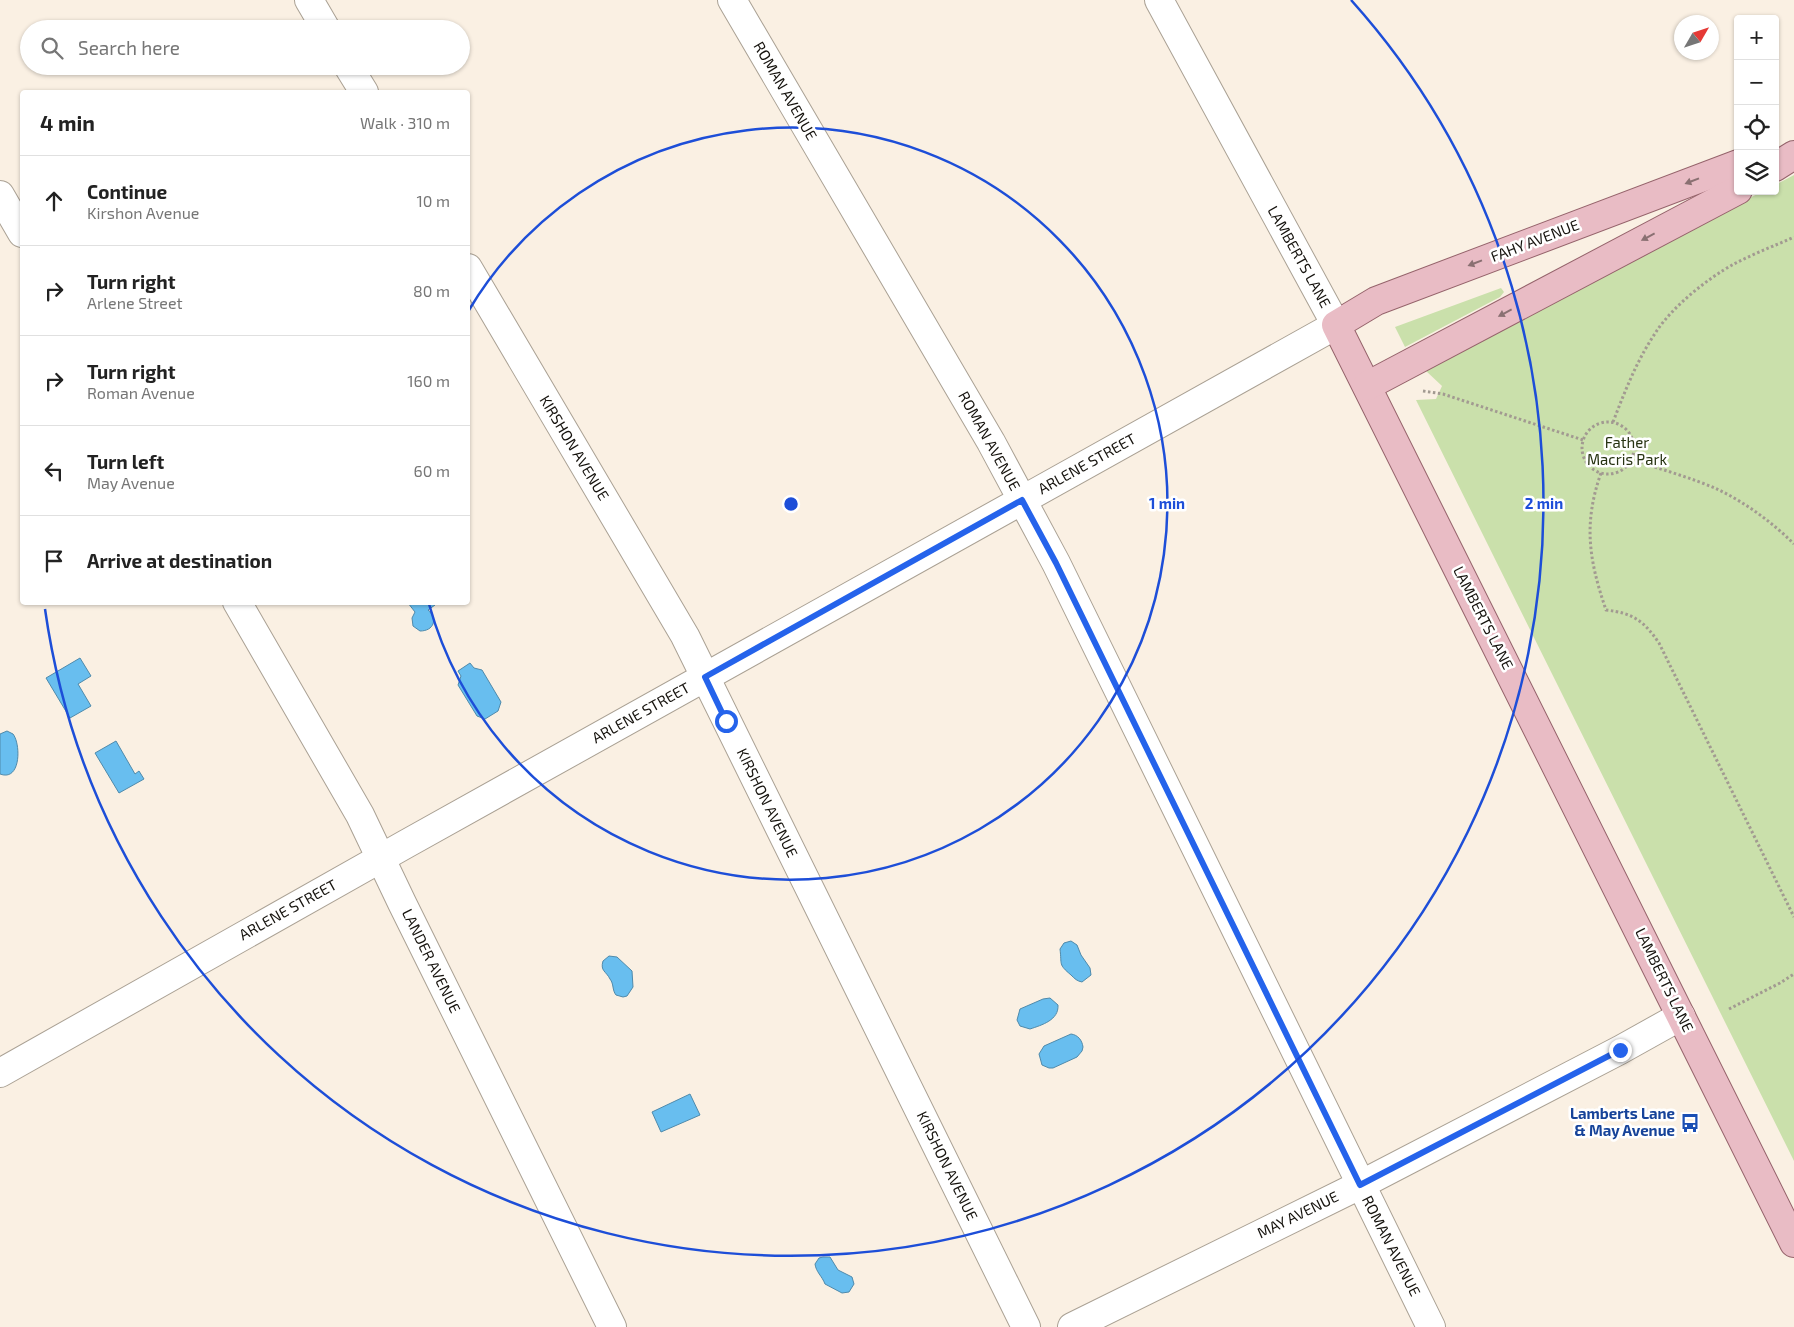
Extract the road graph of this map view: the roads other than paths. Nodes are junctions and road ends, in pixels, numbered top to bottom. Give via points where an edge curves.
1 (309, 0) edge
2 (732, 0) edge
3 (1159, 0) edge
4 (321, 20) edge
5 (354, 75) edge
6 (363, 90) edge
7 (1794, 146) edge
8 (1779, 151) edge
9 (1794, 155) edge
10 (1779, 164) edge
11 (1734, 166) edge
12 (1734, 192) edge
13 (0, 195) edge
14 (20, 230) edge
15 (470, 271) edge
16 (1336, 325) junction
17 (1367, 386) junction
18 (1022, 500) junction
19 (239, 605) edge
20 (705, 677) junction
21 (381, 858) junction
22 (1682, 1016) junction
23 (0, 1073) edge
24 (1360, 1185) junction
25 (1794, 1243) edge
26 (612, 1327) edge
27 (1026, 1327) edge
28 (1072, 1327) edge
29 (1432, 1327) edge

1 - 4 street
2 - 18 street, ROMAN AVENUE
3 - 16 street, LAMBERTS LANE
5 - 6 street
7 - 8 main road
9 - 10 main road
11 -> 16 main road, FAHY AVENUE via 1376,301
12 -> 17 main road
13 - 14 street
15 - 20 street, KIRSHON AVENUE via 685,636
16 - 17 main road, LAMBERTS LANE
16 - 18 street, ARLENE STREET
17 - 22 main road, LAMBERTS LANE
18 - 20 street, ARLENE STREET
18 - 24 street, ROMAN AVENUE via 1056,563
19 - 21 street, LANDER AVENUE via 360,815
20 - 21 street, ARLENE STREET
20 - 27 street, KIRSHON AVENUE
21 - 23 street, ARLENE STREET
21 - 26 street, LANDER AVENUE
22 - 24 street, MAY AVENUE
22 - 25 main road, LAMBERTS LANE
24 - 28 street, MAY AVENUE
24 - 29 street, ROMAN AVENUE

